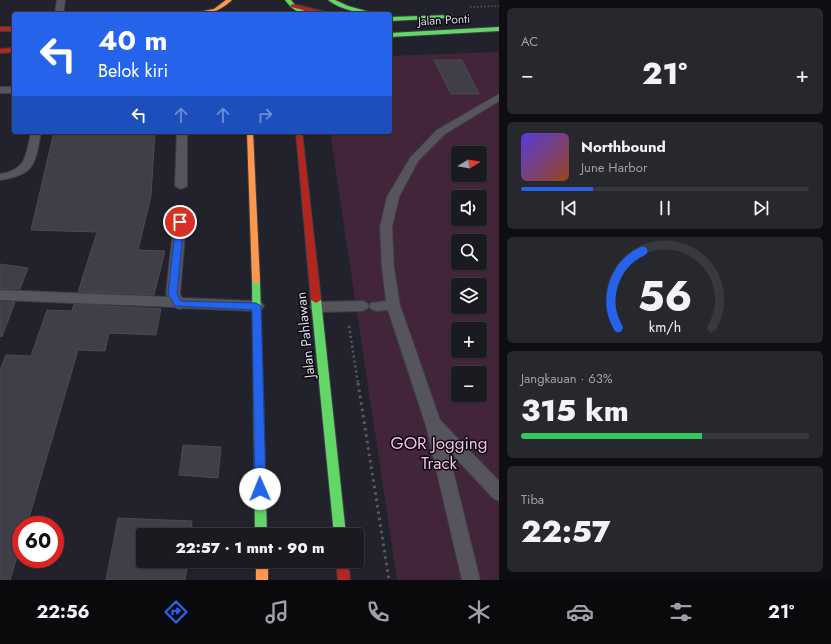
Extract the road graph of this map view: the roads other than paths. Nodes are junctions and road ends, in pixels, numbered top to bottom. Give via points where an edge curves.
1 (61, 0) edge
2 (229, 0) edge
3 (331, 0) edge
4 (291, 3) edge
5 (59, 12) edge
6 (212, 12) edge
7 (303, 12) edge
8 (320, 12) edge
9 (366, 12) edge
10 (461, 16) dead end
11 (392, 18) edge
12 (0, 29) edge
13 (12, 29) edge
14 (499, 29) edge
15 (392, 34) edge
16 (12, 50) edge
17 (0, 51) edge
18 (0, 90) edge
19 (12, 90) edge
20 (499, 97) edge
21 (36, 134) edge
22 (182, 134) edge
23 (250, 134) edge
24 (299, 134) edge
25 (0, 177) edge
26 (181, 186) dead end
27 (180, 222) dead end
28 (0, 295) edge
29 (178, 304) junction
30 (393, 305) junction
31 (256, 306) junction
32 (317, 307) junction
33 (433, 424) junction
34 (499, 493) edge
35 (261, 528) edge
36 (339, 528) edge
37 (262, 568) edge
38 (343, 568) edge
39 (262, 580) edge
40 (344, 580) edge
41 (472, 580) edge

1 - 5 lane
2 - 6 main road
3 - 9 main road
4 - 7 main road
4 - 8 main road
10 - 11 main road, Jalan Ponti
12 - 13 main road
14 - 15 main road, Jalan Ponti
16 - 17 main road
18 - 19 lane
20 - 30 lane via 441,132 414,160 394,197 386,227
21 - 25 lane via 31,158 25,169 14,176
22 - 26 lane
23 - 31 main road
24 - 32 main road, Jalan Pahlawan
27 - 29 lane via 173,294
28 - 29 lane
29 - 31 lane
30 - 32 lane
30 - 33 lane
31 - 35 main road
32 - 36 main road, Jalan Pahlawan
33 - 34 lane
33 - 41 lane
37 - 39 main road
38 - 40 main road

